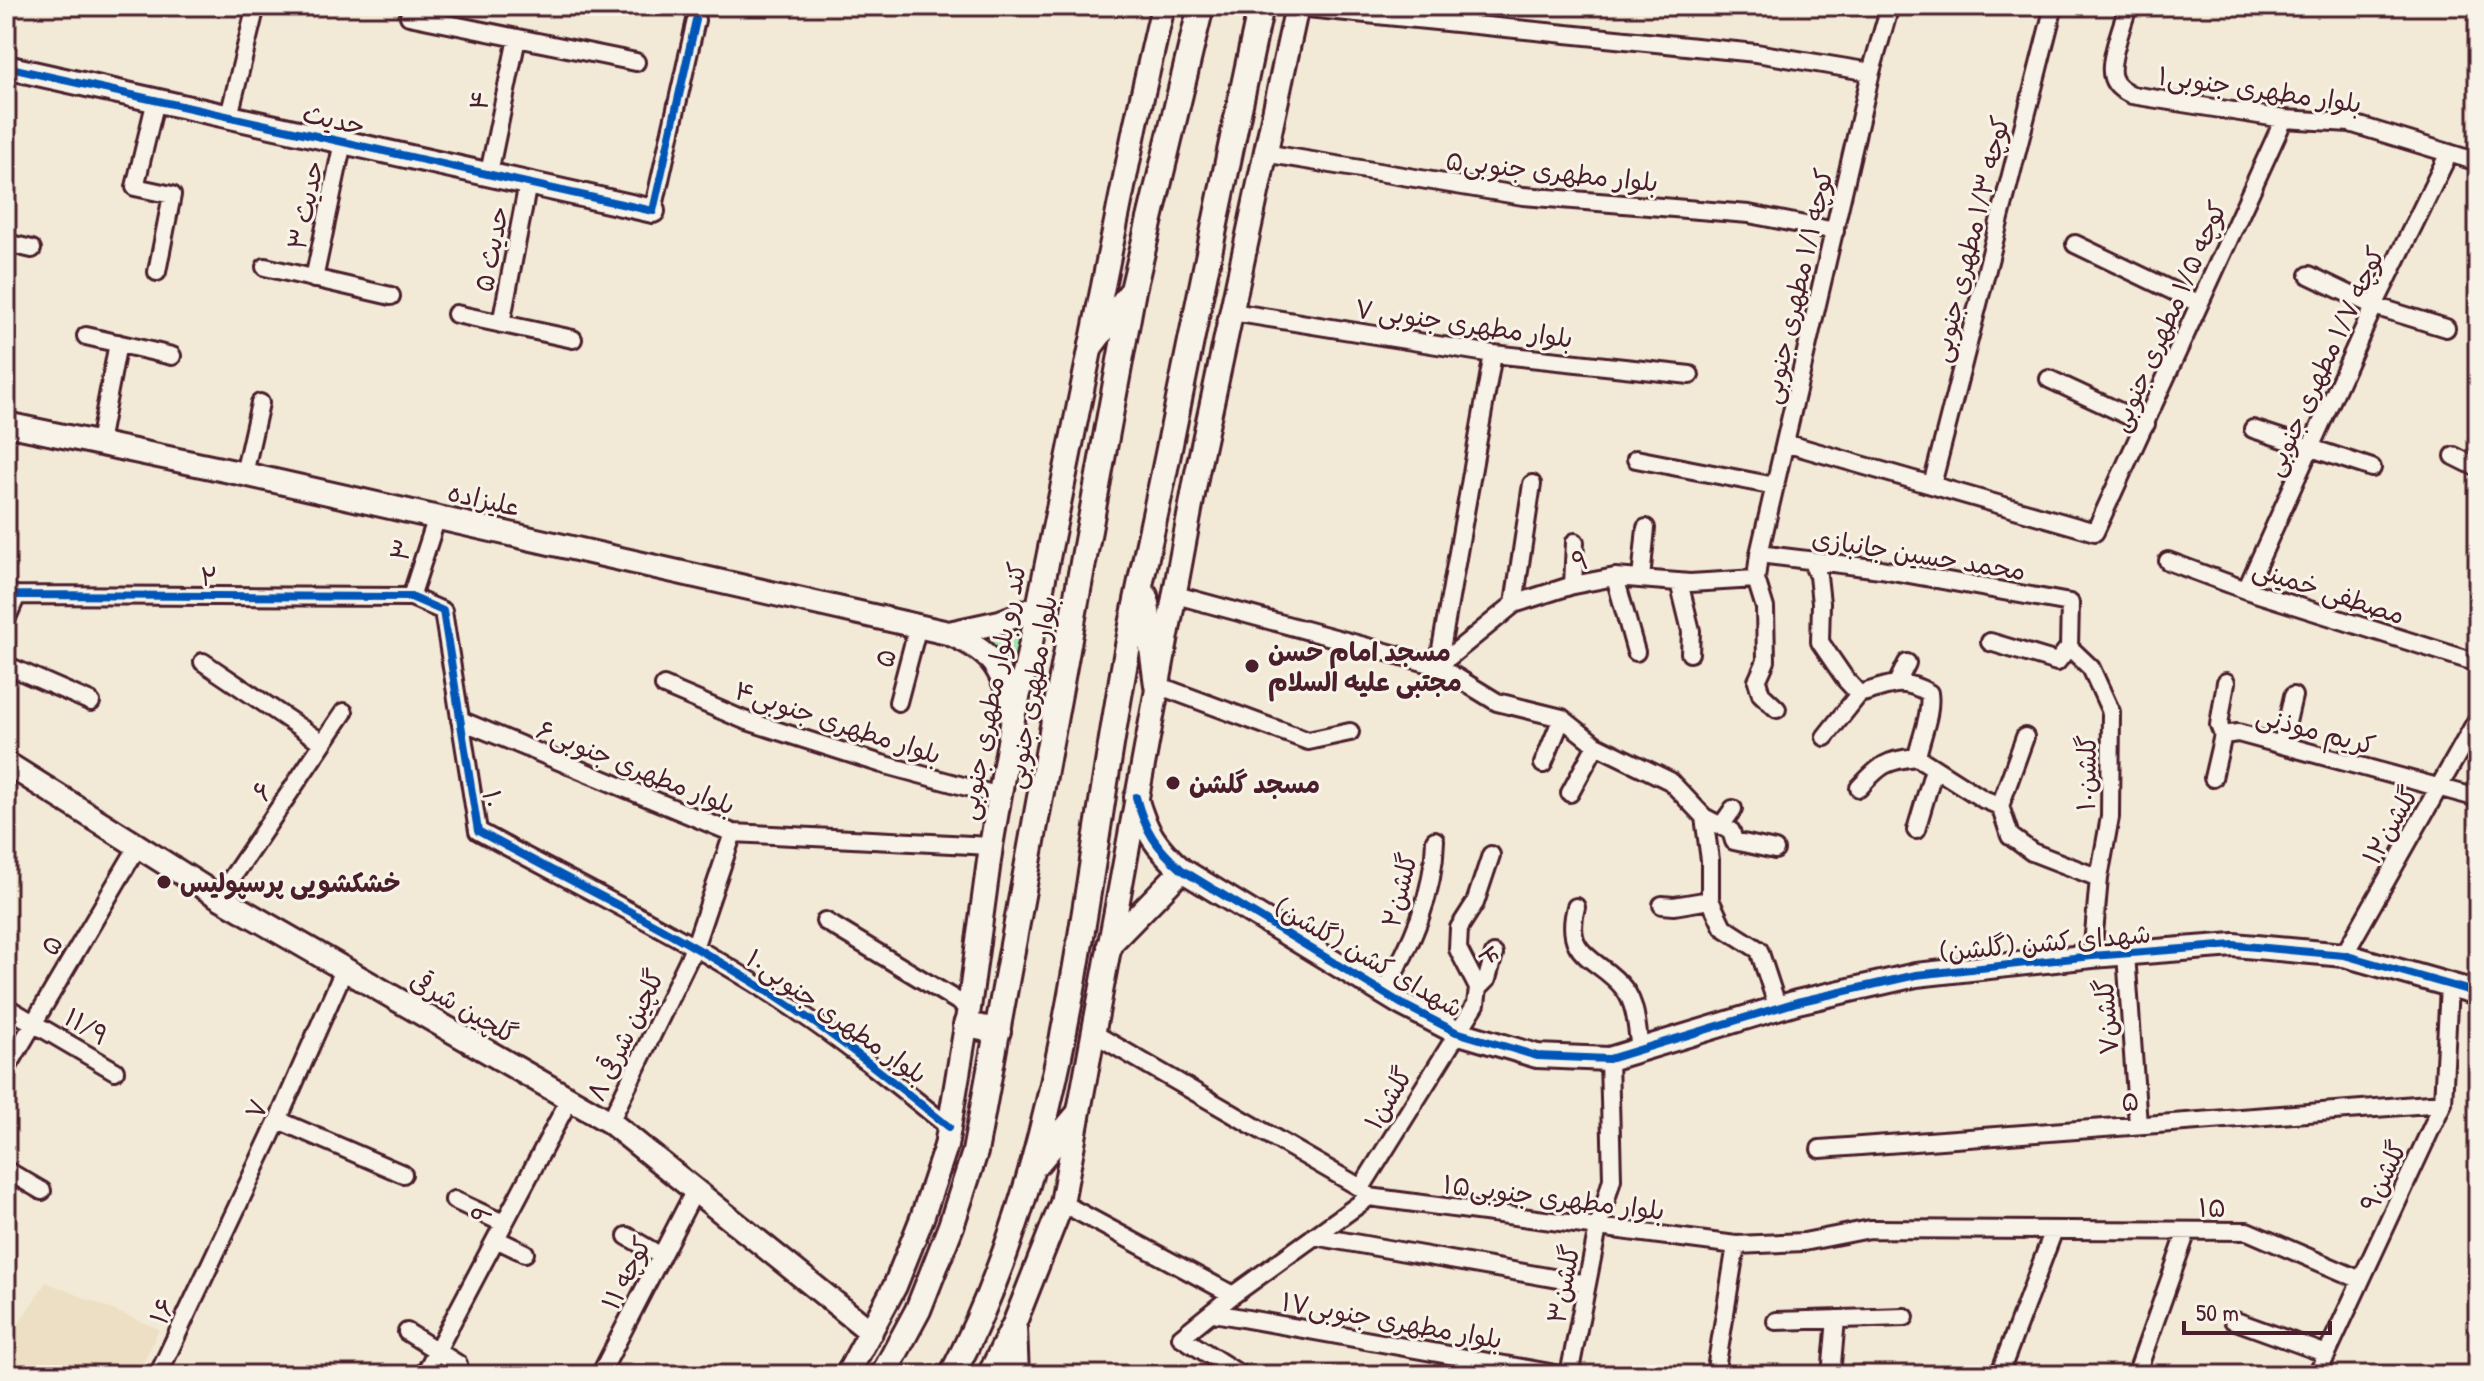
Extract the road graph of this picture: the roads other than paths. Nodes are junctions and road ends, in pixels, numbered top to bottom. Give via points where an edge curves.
1 (256, 6) edge
2 (1163, 6) edge
3 (1201, 6) edge
4 (1261, 6) edge
5 (1297, 6) edge
6 (1890, 6) edge
7 (2054, 6) edge
8 (2128, 6) edge
9 (409, 16) dead end
10 (696, 20) dead end
11 (517, 38) junction
12 (636, 62) dead end
13 (6, 67) edge
14 (1871, 72) junction
15 (156, 100) junction
16 (229, 116) junction
17 (2284, 119) junction
18 (343, 142) junction
19 (1264, 153) junction
20 (2449, 153) junction
21 (2478, 162) edge
22 (489, 173) junction
23 (528, 183) junction
24 (653, 211) joint
25 (1835, 231) junction
26 (6, 243) edge
27 (2075, 244) dead end
28 (32, 249) dead end
29 (265, 267) dead end
30 (157, 272) dead end
31 (2309, 275) dead end
32 (314, 279) junction
33 (1133, 290) junction
34 (391, 296) dead end
35 (2198, 303) junction
36 (2374, 306) junction
37 (1232, 312) junction
38 (456, 314) dead end
39 (501, 324) junction
40 (2446, 328) dead end
41 (86, 336) dead end
42 (573, 339) dead end
43 (118, 343) junction
44 (1092, 344) junction
45 (1493, 354) junction
46 (172, 356) dead end
47 (1690, 375) dead end
48 (2049, 379) dead end
49 (260, 403) dead end
50 (6, 424) edge
51 (2146, 424) junction
52 (2253, 429) dead end
53 (99, 443) junction
54 (1785, 443) junction
55 (2309, 446) junction
56 (2454, 456) dead end
57 (1636, 459) dead end
58 (2372, 468) dead end
59 (2478, 468) edge
60 (244, 474) junction
61 (1532, 484) dead end
62 (1932, 485) junction
63 (1775, 486) junction
64 (437, 517) junction
65 (1646, 528) dead end
66 (1575, 542) dead end
67 (1759, 554) junction
68 (1811, 560) junction
69 (2168, 561) dead end
70 (1615, 577) junction
71 (1142, 579) junction
72 (1641, 579) junction
73 (1756, 579) junction
74 (1679, 582) junction
75 (1573, 585) junction
76 (2246, 590) junction
77 (11, 594) edge
78 (1176, 595) junction
79 (411, 597) junction
80 (1514, 604) junction
81 (1036, 608) junction
82 (6, 620) edge
83 (918, 626) junction
84 (948, 633) junction
85 (1990, 642) dead end
86 (2069, 647) junction
87 (1636, 652) dead end
88 (1690, 653) dead end
89 (203, 662) dead end
90 (1907, 663) dead end
91 (2478, 663) edge
92 (6, 665) edge
93 (1438, 666) junction
94 (2226, 682) dead end
95 (1897, 683) junction
96 (1157, 685) junction
97 (664, 686) dead end
98 (1859, 694) junction
99 (2293, 696) dead end
100 (91, 702) dead end
101 (898, 702) dead end
102 (1777, 709) dead end
103 (344, 712) dead end
104 (1014, 713) junction
105 (1562, 718) junction
106 (2478, 718) edge
107 (460, 720) junction
108 (1350, 732) dead end
109 (2223, 735) junction
110 (1825, 737) dead end
111 (2025, 737) dead end
112 (323, 743) junction
113 (2282, 744) junction
114 (1596, 745) junction
115 (1917, 757) junction
116 (6, 763) edge
117 (1543, 764) dead end
118 (1934, 769) junction
119 (2213, 778) dead end
120 (1859, 788) dead end
121 (2438, 789) junction
122 (1570, 793) dead end
123 (1000, 796) junction
124 (1136, 797) junction
125 (2478, 798) edge
126 (2000, 806) junction
127 (1733, 809) dead end
128 (1704, 817) junction
129 (1721, 826) junction
130 (1916, 830) dead end
131 (733, 833) junction
132 (1435, 840) dead end
133 (138, 846) junction
134 (991, 846) junction
135 (1775, 850) dead end
136 (1491, 855) dead end
137 (1182, 870) junction
138 (2099, 878) junction
139 (219, 897) junction
140 (1710, 900) junction
141 (1662, 905) dead end
142 (1576, 907) dead end
143 (825, 921) dead end
144 (1109, 945) junction
145 (694, 948) junction
146 (1494, 954) dead end
147 (2126, 954) junction
148 (2344, 955) junction
149 (2092, 956) junction
150 (344, 970) junction
151 (2449, 986) junction
152 (1478, 988) junction
153 (1383, 992) junction
154 (2478, 993) edge
155 (6, 1007) edge
156 (1778, 1008) junction
157 (967, 1016) junction
158 (34, 1023) junction
159 (998, 1031) junction
160 (1456, 1032) junction
161 (1093, 1033) junction
162 (1640, 1050) junction
163 (1609, 1059) junction
164 (6, 1070) edge
165 (115, 1071) dead end
166 (569, 1100) junction
167 (2443, 1103) junction
168 (1077, 1116) junction
169 (278, 1120) junction
170 (610, 1122) junction
171 (2138, 1125) junction
172 (949, 1127) junction
173 (1820, 1149) dead end
174 (1034, 1167) junction
175 (6, 1170) edge
176 (403, 1174) dead end
177 (42, 1191) dead end
178 (694, 1192) junction
179 (1365, 1192) junction
180 (454, 1200) dead end
181 (1062, 1203) junction
182 (503, 1223) junction
183 (1598, 1228) junction
184 (2054, 1230) junction
185 (2187, 1231) junction
186 (627, 1236) dead end
187 (1314, 1236) junction
188 (496, 1239) junction
189 (1736, 1245) junction
190 (525, 1253) dead end
191 (661, 1256) junction
192 (210, 1267) joint
193 (2361, 1280) junction
194 (1587, 1284) junction
195 (1233, 1295) junction
196 (1214, 1313) junction
197 (1905, 1317) dead end
198 (1836, 1319) junction
199 (2233, 1320) dead end
200 (1776, 1321) dead end
201 (1015, 1322) junction
202 (407, 1332) dead end
203 (871, 1332) junction
204 (437, 1351) junction
205 (2327, 1354) junction
206 (458, 1364) dead end
207 (158, 1375) edge
208 (424, 1375) edge
209 (600, 1375) edge
210 (847, 1375) edge
211 (883, 1375) edge
212 (952, 1375) edge
213 (989, 1375) edge
214 (1017, 1375) edge
215 (1241, 1375) edge
216 (1561, 1375) edge
217 (1569, 1375) edge
218 (1715, 1375) edge
219 (1831, 1375) edge
220 (1999, 1375) edge
221 (2136, 1375) edge
222 (2317, 1375) edge

1 - 16 street
2 - 44 street, کند رو بلوار مطهری جنوبی
3 - 33 main road, بلوار مطهری جنوبی
4 - 71 main road
5 - 14 street via 1756,53
5 - 19 street
6 - 14 street, کوچه ۱/۱ مطهری جنوبی
7 - 62 street, کوچه ۱/۳ مطهری جنوبی
8 - 17 street, ۱بلوار مطهری جنوبی via 2111,68 2114,82 2123,90
9 - 11 street
10 - 24 street
11 - 12 street
11 - 22 street, ۴
13 - 15 street, حدیث
14 - 25 street, کوچه ۱/۱ مطهری جنوبی
15 - 16 street, حدیث
15 - 30 street via 135,187 172,195
16 - 18 street, حدیث
17 - 20 street, ۱بلوار مطهری جنوبی via 2350,123
17 - 35 street, کوچه ۱/۵ مطهری جنوبی
18 - 22 street, حدیث
18 - 32 street, حدیث ۳
19 - 25 street, ۵بلوار مطهری جنوبی via 1523,196 1749,214
19 - 37 street
20 - 21 street, ۱بلوار مطهری جنوبی
20 - 36 street, کوچه ۱/۷ مطهری جنوبی
22 - 23 street, حدیث
23 - 24 street, حدیث
23 - 39 street, حدیث ۵
25 - 54 street, کوچه ۱/۱ مطهری جنوبی
26 - 28 street
27 - 35 street
29 - 32 street
31 - 36 street
32 - 34 street
33 - 44 main road
33 - 159 main road, بلوار مطهری جنوبی
35 - 51 street, کوچه ۱/۵ مطهری جنوبی
36 - 40 street
36 - 55 street, کوچه ۱/۷ مطهری جنوبی
37 - 45 street, ۷ بلوار مطهری جنوبی
37 - 78 street
38 - 39 street
39 - 42 street
41 - 43 street
43 - 46 street
43 - 53 street
44 - 81 street, کند رو بلوار مطهری جنوبی
45 - 47 street, ۷ بلوار مطهری جنوبی
45 - 93 street
48 - 51 street
49 - 60 street
50 - 53 street, علیزاده
51 - 62 street, کوچه ۱/۵ مطهری جنوبی via 2095,532
52 - 55 street
53 - 60 street, علیزاده
54 - 62 street
54 - 63 street, کوچه ۱/۱ مطهری جنوبی
55 - 58 street
55 - 76 street, کوچه ۱/۷ مطهری جنوبی
56 - 59 street
57 - 63 street
60 - 64 street, علیزاده
61 - 80 street
63 - 67 street, کوچه ۱/۱ مطهری جنوبی
64 - 79 street, ۳
64 - 83 street, علیزاده
65 - 72 street
66 - 75 street
67 - 68 street, محمد حسین جانبازی
67 - 73 street, کوچه ۱/۱ مطهری جنوبی
68 - 86 street, محمد حسین جانبازی via 2070,603
68 - 98 street via 1821,603 1820,642
69 - 76 street, مصطفی خمینی
70 - 72 street, ۹
70 - 75 street, ۹
70 - 87 street
71 - 96 main road
71 - 174 main road via 1061,1049
72 - 74 street, ۹
73 - 74 street, ۹
73 - 102 street via 1765,608 1766,661 1757,681 1761,694
74 - 88 street via 1691,631
75 - 80 street, ۹
76 - 91 street, مصطفی خمینی
77 - 79 street, ۲
77 - 82 street
78 - 93 street
78 - 96 street
79 - 107 street, ۱۰ via 443,611
80 - 93 street, ۹
81 - 84 street, علیزاده
81 - 104 street, کند رو بلوار مطهری جنوبی
83 - 84 street, علیزاده
83 - 101 street, ۵
84 - 104 street, علیزاده via 981,648 994,661
85 - 86 street via 2057,662
86 - 138 street, گلشن۱۰ via 2091,668 2111,712 2110,817
89 - 112 street
90 - 95 street
92 - 100 street
93 - 105 street via 1497,702
94 - 109 street via 2219,725
95 - 98 street
95 - 115 street via 1911,683 1929,693 1931,707
96 - 108 street via 1308,741
96 - 124 street
97 - 123 street, بلوار مطهری جنوبی۴ via 744,720
98 - 110 street
99 - 113 street
103 - 112 street, ۶
104 - 123 street, کند رو بلوار مطهری جنوبی
105 - 114 street
105 - 117 street
106 - 121 street, گلشن۱۲
107 - 131 street, بلوار مطهری جنوبی۶
107 - 145 street, ۱۰ via 478,831
109 - 113 street, کریم موذنی via 2238,733
109 - 119 street, کریم موذنی
111 - 126 street
112 - 139 street, ۶
113 - 121 street, کریم موذنی
114 - 122 street
114 - 128 street via 1670,781
115 - 118 street
115 - 120 street via 1880,765
116 - 133 street, گلچین شرقی
118 - 126 street
118 - 130 street
121 - 125 street, کریم موذنی
121 - 148 street, گلشن۱۲
123 - 134 street, کند رو بلوار مطهری جنوبی
124 - 137 street, شهدای کشن (گلشن) via 1159,849
124 - 144 street
126 - 138 street via 2010,836 2032,852
127 - 129 street
128 - 129 street
128 - 140 street
129 - 135 street via 1731,831 1734,841
131 - 134 street, بلوار مطهری جنوبی۶
131 - 145 street, ۸ گلچین شرقی
132 - 153 street, گلشن۲ via 1435,867 1422,912 1406,954
133 - 139 street, گلچین شرقی
133 - 158 street, ۵
134 - 157 street, کند رو بلوار مطهری جنوبی
136 - 152 street, ۴ via 1475,903 1459,928 1458,949
137 - 144 street
137 - 153 street, شهدای کشن (گلشن)
138 - 149 street, گلشن۱۰
139 - 150 street, گلچین شرقی
140 - 141 street
140 - 156 street via 1723,927 1759,950
142 - 162 street via 1573,933 1578,949 1626,990
143 - 157 street
144 - 161 street
145 - 170 street, ۸ گلچین شرقی
145 - 172 street, بلوار مطهری جنوبی۱۰ via 793,1007
146 - 152 street via 1487,979
147 - 148 street, شهدای کشن (گلشن) via 2234,945
147 - 149 street, شهدای کشن (گلشن)
147 - 171 street, گلشن۷
148 - 151 street, شهدای کشن (گلشن)
149 - 156 street, شهدای کشن (گلشن) via 1916,975
150 - 166 street, گلچین شرقی
150 - 169 street, ۷
151 - 154 street, شهدای کشن (گلشن)
151 - 167 street, گلشن۹
152 - 160 street, ۴ via 1476,1004
153 - 160 street, شهدای کشن (گلشن)
155 - 158 street, ۱۱/۹
156 - 162 street, شهدای کشن (گلشن)
157 - 159 main road
157 - 172 street, کند رو بلوار مطهری جنوبی
158 - 164 street, ۵
158 - 165 street, ۱۱/۹
159 - 211 main road, بلوار مطهری جنوبی via 975,1152 951,1226 918,1310
160 - 163 street, شهدای کشن (گلشن) via 1537,1056
160 - 179 street, گلشن۱
161 - 168 street
161 - 179 street, بلوار مطهری جنوبی۱۵
162 - 163 street, شهدای کشن (گلشن)
163 - 183 street, گلشن۳ via 1612,1179
166 - 170 street, گلچین شرقی
166 - 182 street, ۹
167 - 171 street, ۵
167 - 193 street, گلشن۹
168 - 174 main road
168 - 181 street
169 - 176 street
169 - 192 street, ۷
170 - 178 street, گلچین شرقی
171 - 173 street, ۵
172 - 203 street, کند رو بلوار مطهری جنوبی via 922,1218
174 - 212 main road via 1008,1246
175 - 177 street
178 - 191 street, کوچه ۱۱
178 - 203 street, گلچین شرقی
179 - 183 street, بلوار مطهری جنوبی۱۵
179 - 187 street
180 - 182 street
181 - 195 street
181 - 201 street
182 - 188 street, ۹
183 - 189 street, بلوار مطهری جنوبی۱۵
183 - 194 street, گلشن۳
184 - 185 street, ۱۵
184 - 189 street, بلوار مطهری جنوبی۱۵ via 1870,1229 1804,1242
184 - 220 street
185 - 193 street, ۱۵ via 2247,1231
185 - 221 street
186 - 191 street
187 - 194 street
187 - 195 street
188 - 190 street
188 - 204 street, ۹
189 - 218 street
191 - 209 street, کوچه ۱۱
192 - 207 street, ۱۶
193 - 205 street, گلشن۹
194 - 217 street, گلشن۳
195 - 196 street
196 - 215 street via 1181,1337
196 - 216 street, بلوار مطهری جنوبی۱۷
197 - 198 street
198 - 200 street
198 - 219 street
199 - 205 street
201 - 213 street
201 - 214 street
202 - 204 street
203 - 210 street, کند رو بلوار مطهری جنوبی
204 - 206 street
204 - 208 street, ۹
205 - 222 street, گلشن۹

